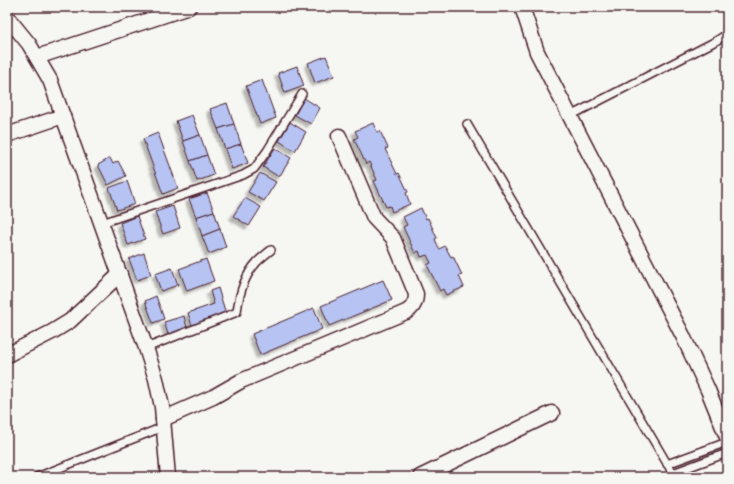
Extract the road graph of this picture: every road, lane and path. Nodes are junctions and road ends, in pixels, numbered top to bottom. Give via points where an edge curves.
1 (190, 7) edge
2 (522, 7) edge
3 (7, 17) edge
4 (727, 34) edge
5 (37, 57) junction
6 (302, 94) dead end
7 (63, 116) junction
8 (570, 116) junction
9 (467, 124) dead end
10 (7, 135) edge
11 (338, 136) dead end
12 (102, 224) junction
13 (271, 250) dead end
14 (120, 274) junction
15 (146, 348) junction
16 (7, 355) edge
17 (552, 413) dead end
18 (163, 423) junction
19 (727, 437) edge
20 (727, 442) edge
21 (727, 453) edge
22 (667, 464) junction
23 (674, 475) edge
24 (37, 477) edge
25 (168, 477) edge
26 (420, 477) edge

1 - 5 street
2 - 8 street via 537,52
3 - 5 street
4 - 8 lane
5 - 7 street via 50,80
6 - 12 lane via 254,168 243,175
7 - 10 street
7 - 12 street
8 - 19 street via 683,336
9 - 22 lane
11 - 18 street via 374,218 393,238 416,294 415,303 406,312 241,381
12 - 14 street
13 - 15 lane via 249,273 237,312
14 - 15 street
14 - 16 street via 70,320
15 - 18 street via 156,379
17 - 26 street
18 - 24 lane
18 - 25 street
20 - 22 lane
21 - 23 lane
22 - 23 lane

